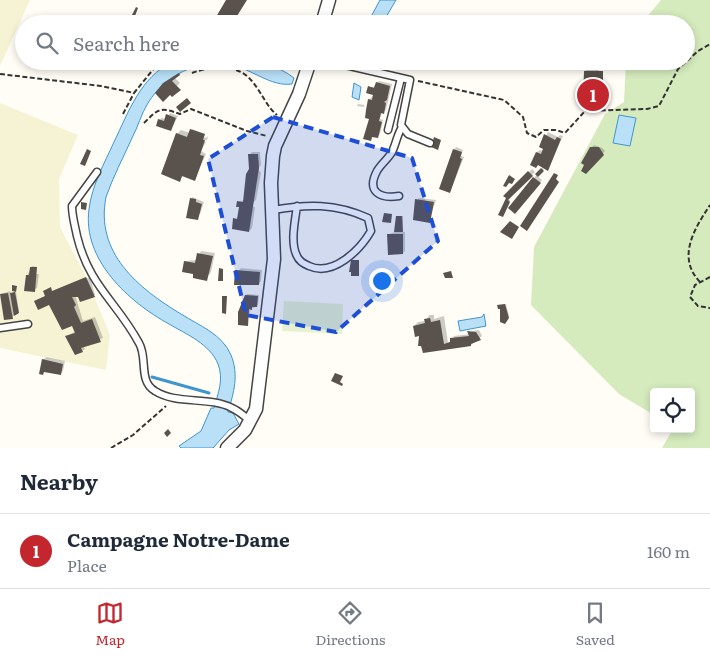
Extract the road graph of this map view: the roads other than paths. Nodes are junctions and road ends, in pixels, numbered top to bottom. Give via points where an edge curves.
1 (329, 0) edge
2 (325, 15) edge
3 (307, 70) edge
4 (367, 70) edge
5 (401, 78) junction
6 (402, 126) junction
7 (388, 130) dead end
8 (430, 143) dead end
9 (97, 172) dead end
10 (399, 196) dead end
11 (297, 206) junction
12 (273, 210) junction
13 (28, 324) dead end
14 (0, 328) edge
15 (251, 421) junction
16 (230, 448) edge

1 - 2 street
3 - 12 street via 278,139 272,170
4 - 5 lane
5 - 6 lane via 410,80
5 - 7 lane
6 - 8 lane via 408,134
6 - 10 lane via 392,152 376,173 374,187 376,194 383,197
9 - 15 lane via 72,206 80,251 92,277 138,341 149,386 156,392 232,408
11 - 11 lane via 314,204 361,215 368,218 371,231 366,240 342,261 327,268 312,267 300,261 295,248
11 - 12 lane
12 - 15 street via 273,273 256,409
13 - 14 lane
15 - 16 street

